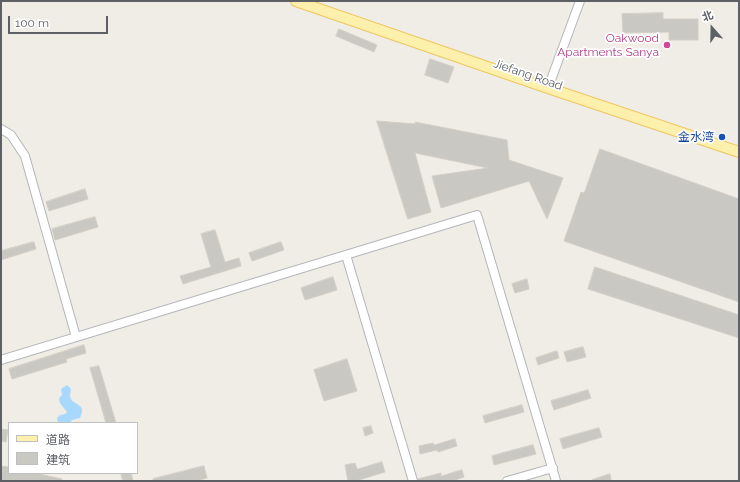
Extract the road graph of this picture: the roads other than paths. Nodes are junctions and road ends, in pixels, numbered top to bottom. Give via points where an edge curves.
1 (296, 1) edge
2 (317, 1) edge
3 (580, 1) edge
4 (549, 85) junction
5 (1, 129) edge
6 (739, 146) edge
7 (739, 152) edge
8 (346, 255) junction
9 (76, 337) junction
10 (1, 360) edge
11 (553, 468) junction
12 (413, 481) edge
13 (507, 481) edge
14 (556, 481) edge

1 - 4 main road
2 - 4 main road, Jiefang Road
3 - 4 street
4 - 6 main road, Jiefang Road
4 - 7 main road
5 - 9 street via 11,134 25,156
8 - 9 street
8 - 11 street via 477,215
8 - 12 street
9 - 10 street
11 - 13 street
11 - 14 street

